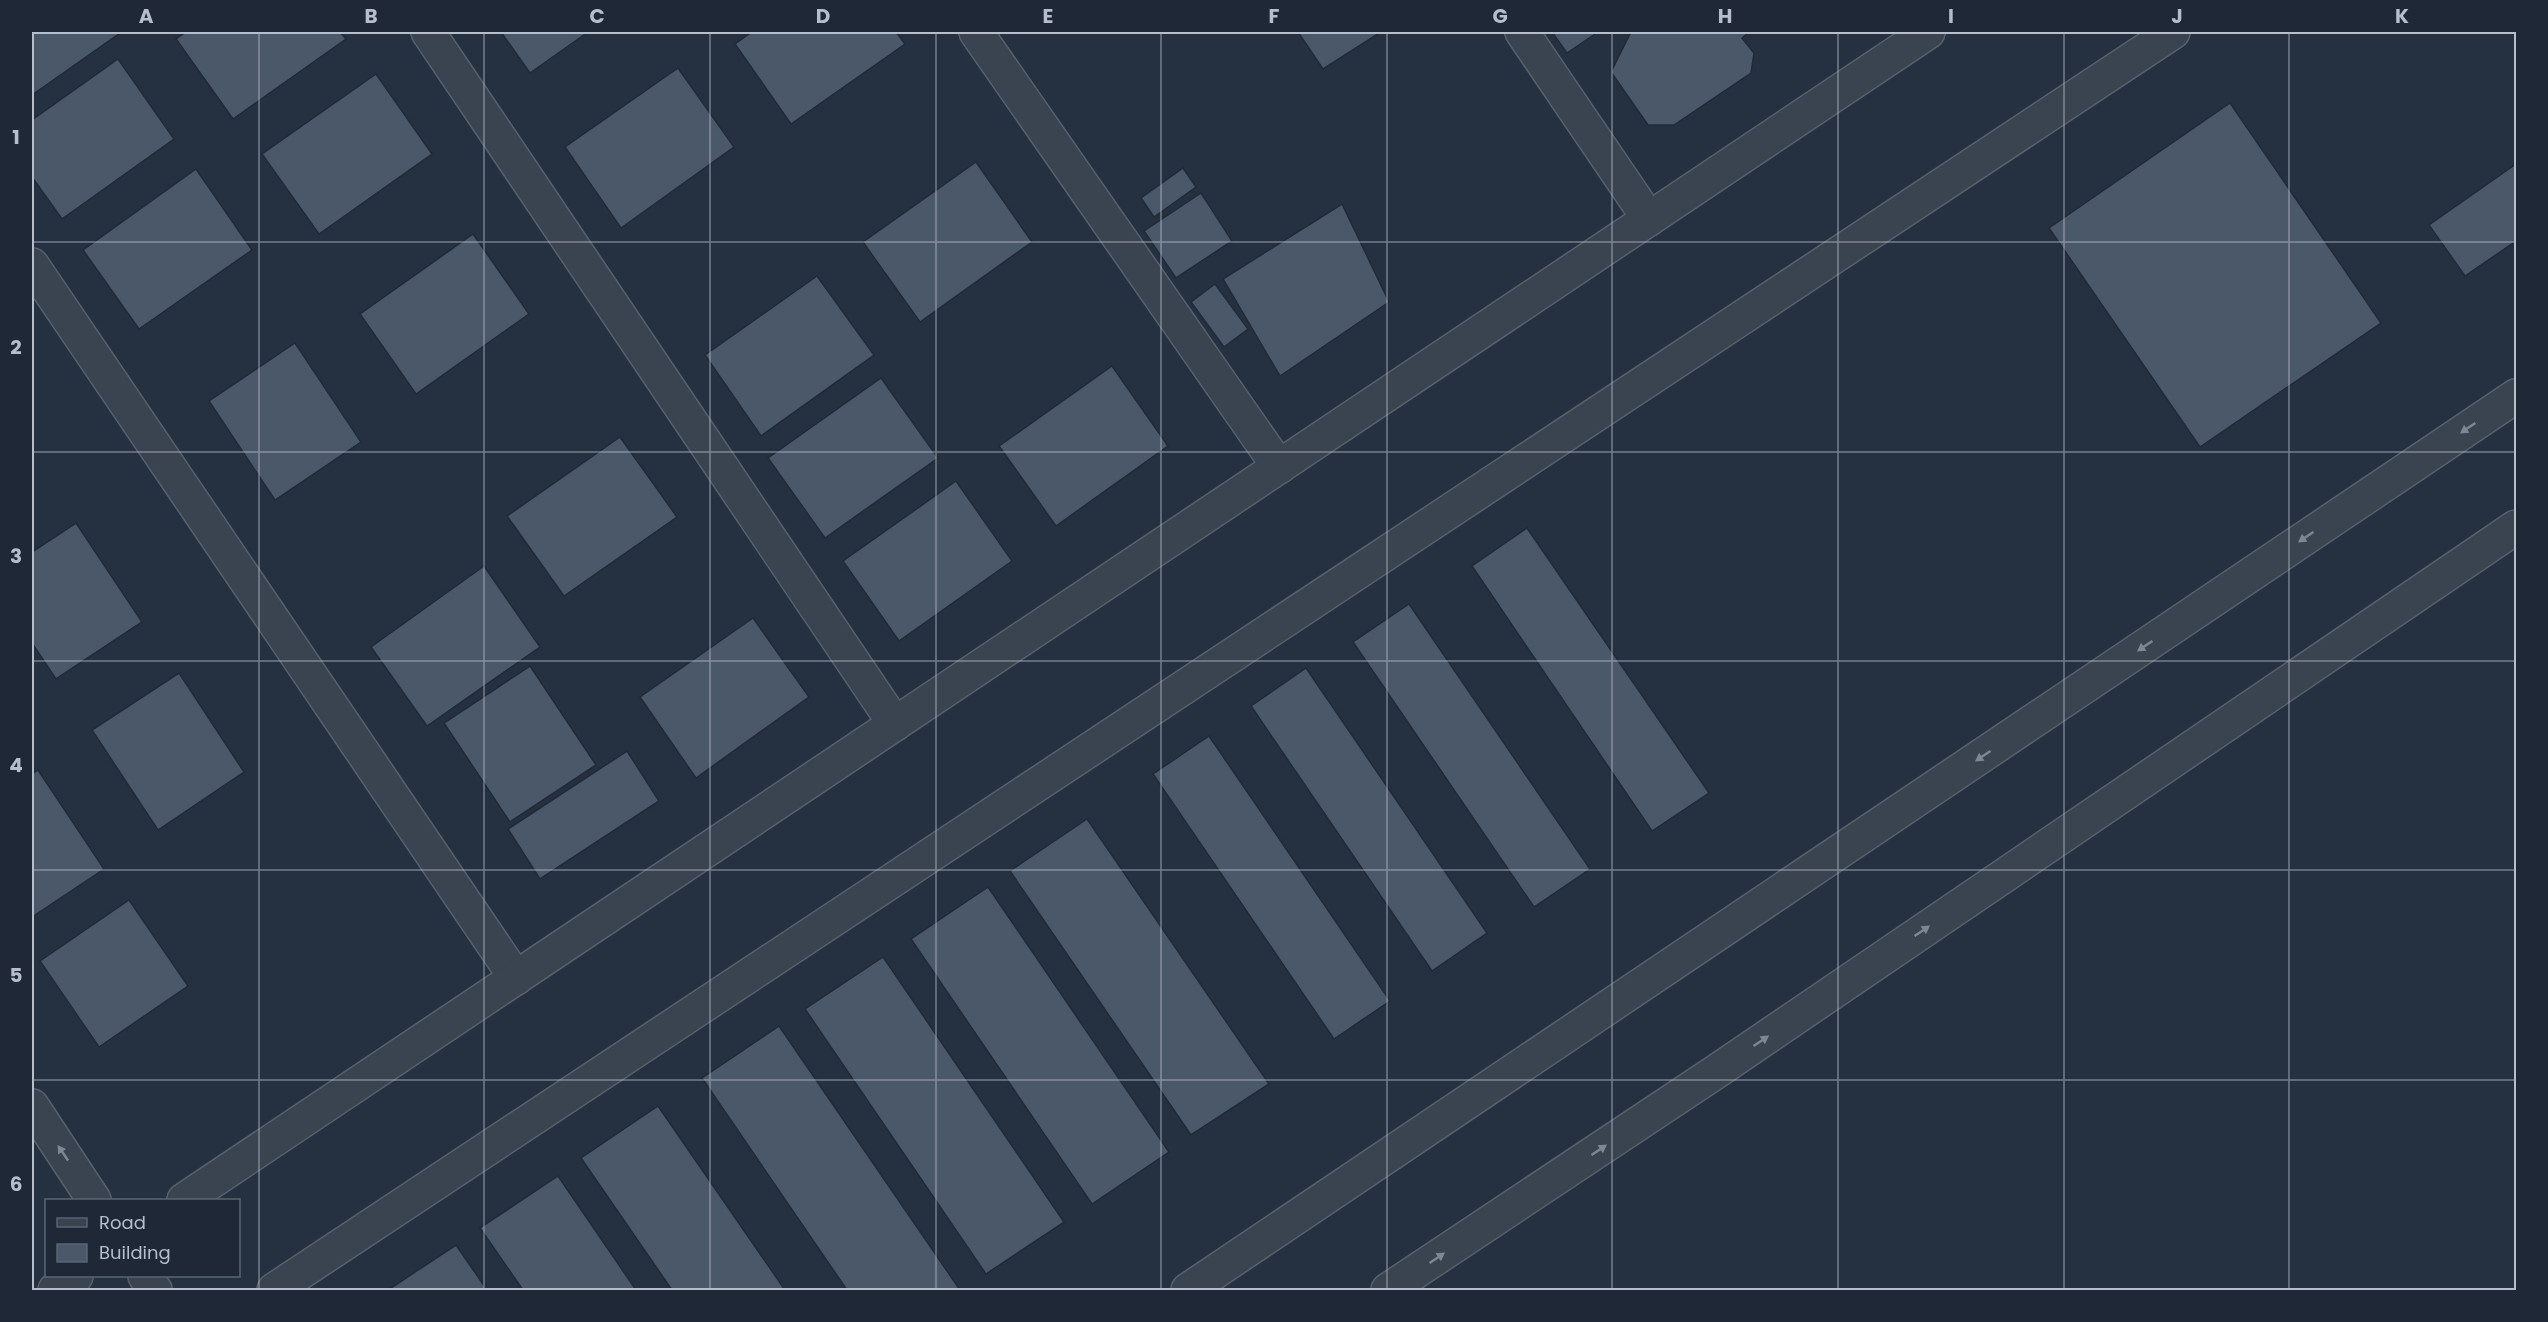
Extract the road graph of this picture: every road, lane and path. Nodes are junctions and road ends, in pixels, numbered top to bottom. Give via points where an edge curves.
1 (428, 32) edge
2 (976, 32) edge
3 (1522, 32) edge
4 (1929, 32) edge
5 (2173, 32) edge
6 (1649, 219) junction
7 (32, 265) edge
8 (2517, 396) edge
9 (1279, 467) junction
10 (2517, 527) edge
11 (895, 724) junction
12 (516, 978) junction
13 (32, 1106) edge
14 (93, 1199) edge
15 (185, 1199) edge
16 (73, 1277) edge
17 (145, 1277) edge
18 (55, 1290) edge
19 (154, 1290) edge
20 (274, 1290) edge
21 (1188, 1290) edge
22 (1388, 1290) edge

1 - 11 street
2 - 9 street
3 - 6 street
4 - 6 street
5 - 20 street
6 - 9 street
7 - 12 street
8 -> 21 street
9 - 11 street
22 -> 10 street
11 - 12 street
12 - 15 street
14 -> 13 street
16 - 18 street
17 - 19 street

